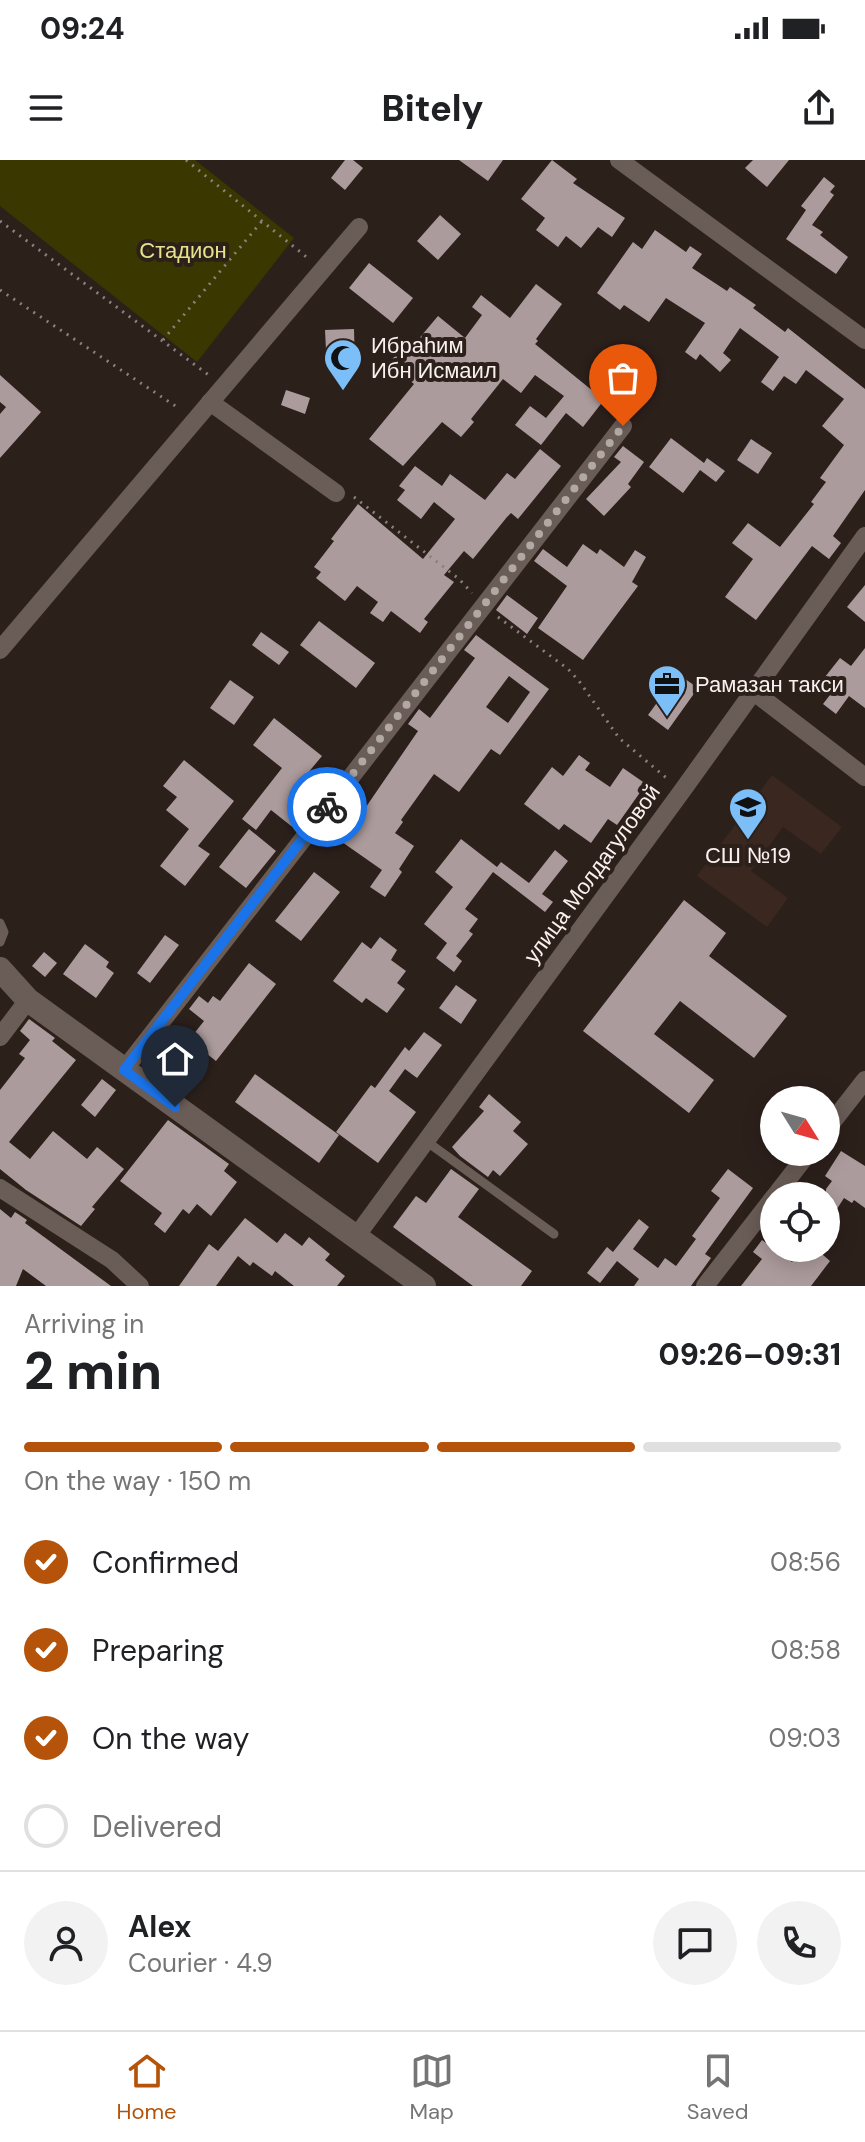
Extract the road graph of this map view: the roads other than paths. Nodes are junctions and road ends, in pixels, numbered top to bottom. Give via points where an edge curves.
1 (619, 160) edge
2 (359, 227) dead end
3 (865, 340) edge
4 (210, 402) junction
5 (623, 426) dead end
6 (336, 493) road end
7 (865, 536) edge
8 (0, 650) edge
9 (754, 692) junction
10 (865, 777) edge
11 (0, 923) edge
12 (0, 942) edge
13 (0, 969) edge
14 (28, 1000) junction
15 (0, 1037) edge
16 (124, 1070) junction
17 (865, 1080) edge
18 (840, 1112) edge
19 (426, 1141) junction
20 (798, 1166) edge
21 (786, 1182) edge
22 (0, 1188) edge
23 (760, 1215) edge
24 (554, 1234) dead end
25 (355, 1238) junction
26 (140, 1286) edge
27 (424, 1286) edge
28 (705, 1286) edge

1 - 3 street
2 - 4 street
4 - 6 street
4 - 8 street
5 - 16 street
7 - 9 street, улица Молдагуловой
9 - 10 street
9 - 19 street, улица Молдагуловой
11 - 12 lane
13 - 14 street
14 - 15 street
14 - 16 street
16 - 25 street
17 - 18 street
19 - 24 lane
19 - 25 street, улица Молдагуловой
20 - 21 street
22 - 26 street via 112,1260
23 - 28 street
25 - 27 street

